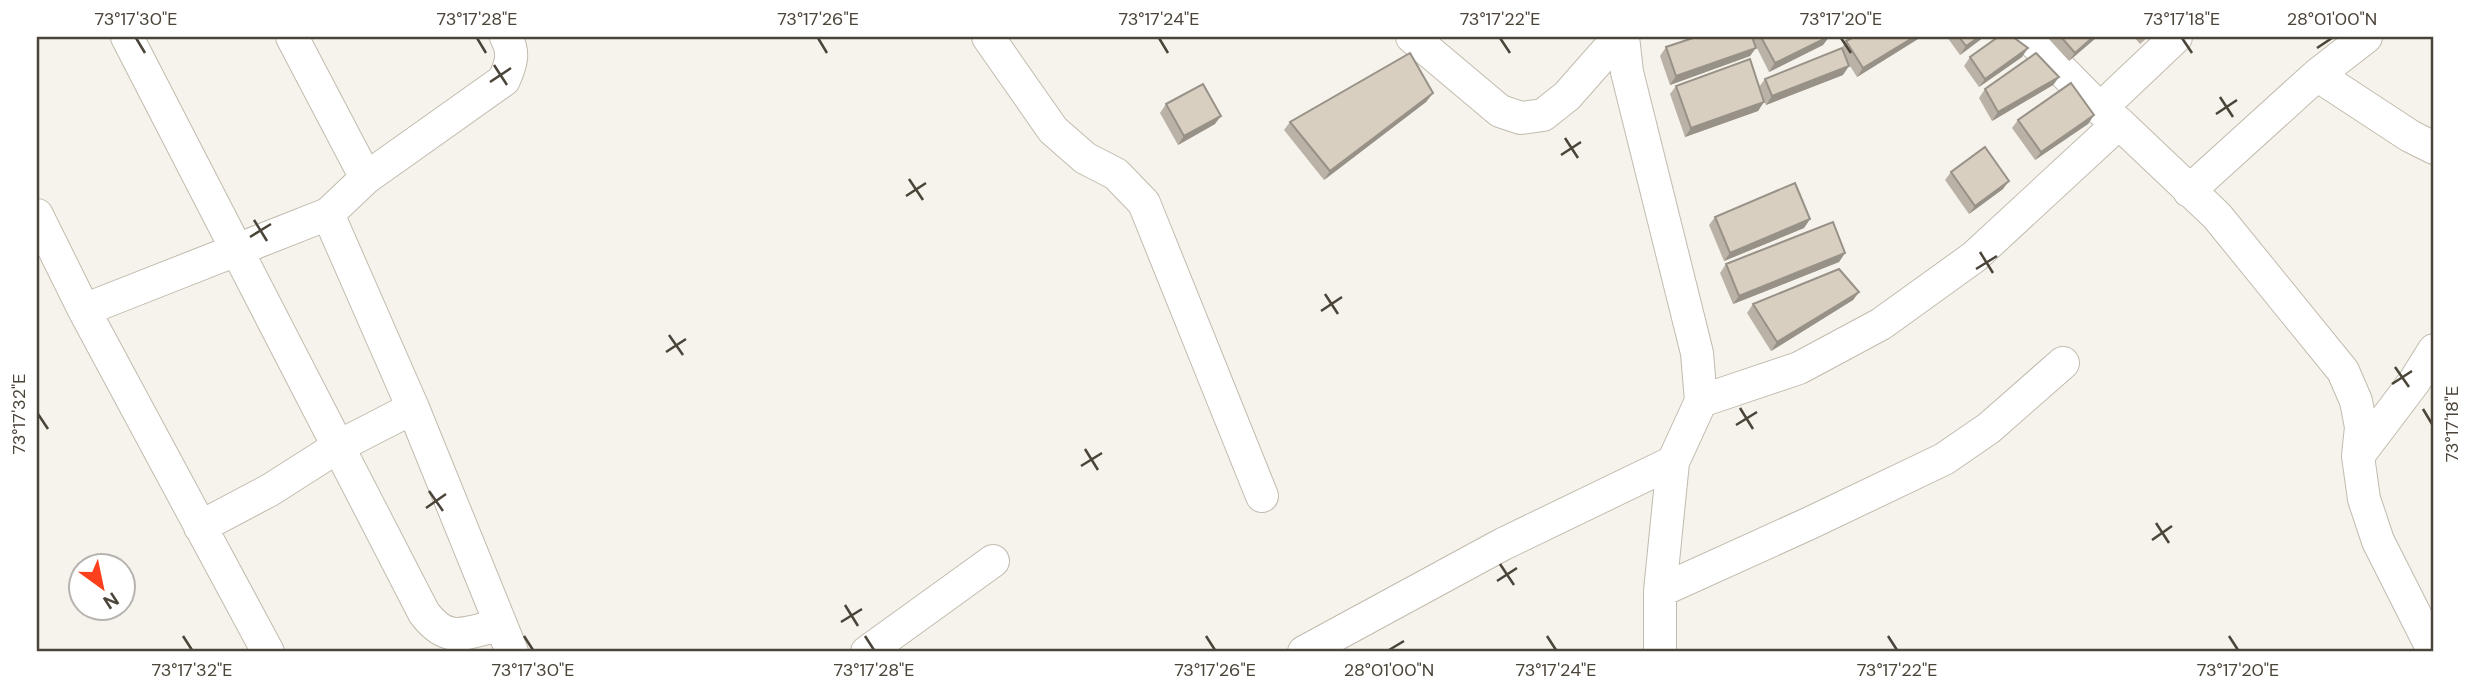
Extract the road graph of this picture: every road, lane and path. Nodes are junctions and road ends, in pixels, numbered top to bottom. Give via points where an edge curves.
1 (127, 37) edge
2 (292, 37) edge
3 (506, 37) edge
4 (988, 37) edge
5 (1412, 37) edge
6 (1621, 37) edge
7 (2029, 37) edge
8 (2176, 37) edge
9 (2366, 37) edge
10 (2317, 75) junction
11 (2110, 116) junction
12 (2434, 148) edge
13 (366, 178) junction
14 (2189, 191) junction
15 (328, 214) junction
16 (37, 215) edge
17 (237, 248) junction
18 (84, 310) junction
19 (2434, 350) edge
20 (2063, 363) dead end
21 (1701, 401) junction
22 (413, 408) junction
23 (339, 446) junction
24 (2358, 456) junction
25 (1674, 462) junction
26 (1262, 496) dead end
27 (201, 527) junction
28 (993, 561) dead end
29 (1660, 591) junction
30 (505, 639) edge
31 (268, 652) edge
32 (867, 652) edge
33 (1304, 652) edge
34 (1661, 652) edge
35 (2434, 652) edge

1 - 17 street
2 - 13 street
3 - 13 street via 512,60 504,80
4 - 26 street via 1053,130 1085,158 1116,174 1144,203
5 - 6 street via 1500,111 1521,118 1543,115 1567,96
6 - 21 street via 1698,352
7 - 11 street
8 - 11 street
9 - 10 street
10 - 12 street
10 - 14 street
11 - 14 street
11 - 21 street via 1974,257 1881,324 1799,368
13 - 15 street
14 - 24 street via 2217,216 2343,371 2359,414
15 - 17 street
15 - 22 street
16 - 18 street
17 - 18 street
17 - 23 street
18 - 27 street
19 - 24 street
20 - 29 street via 1989,428 1944,458
21 - 25 street
22 - 23 street
22 - 30 street
23 - 27 street
23 - 30 street via 435,627 455,636
24 - 35 street via 2364,499 2378,541
25 - 29 street
25 - 33 street via 1503,544
27 - 31 street
28 - 32 street
29 - 34 street

